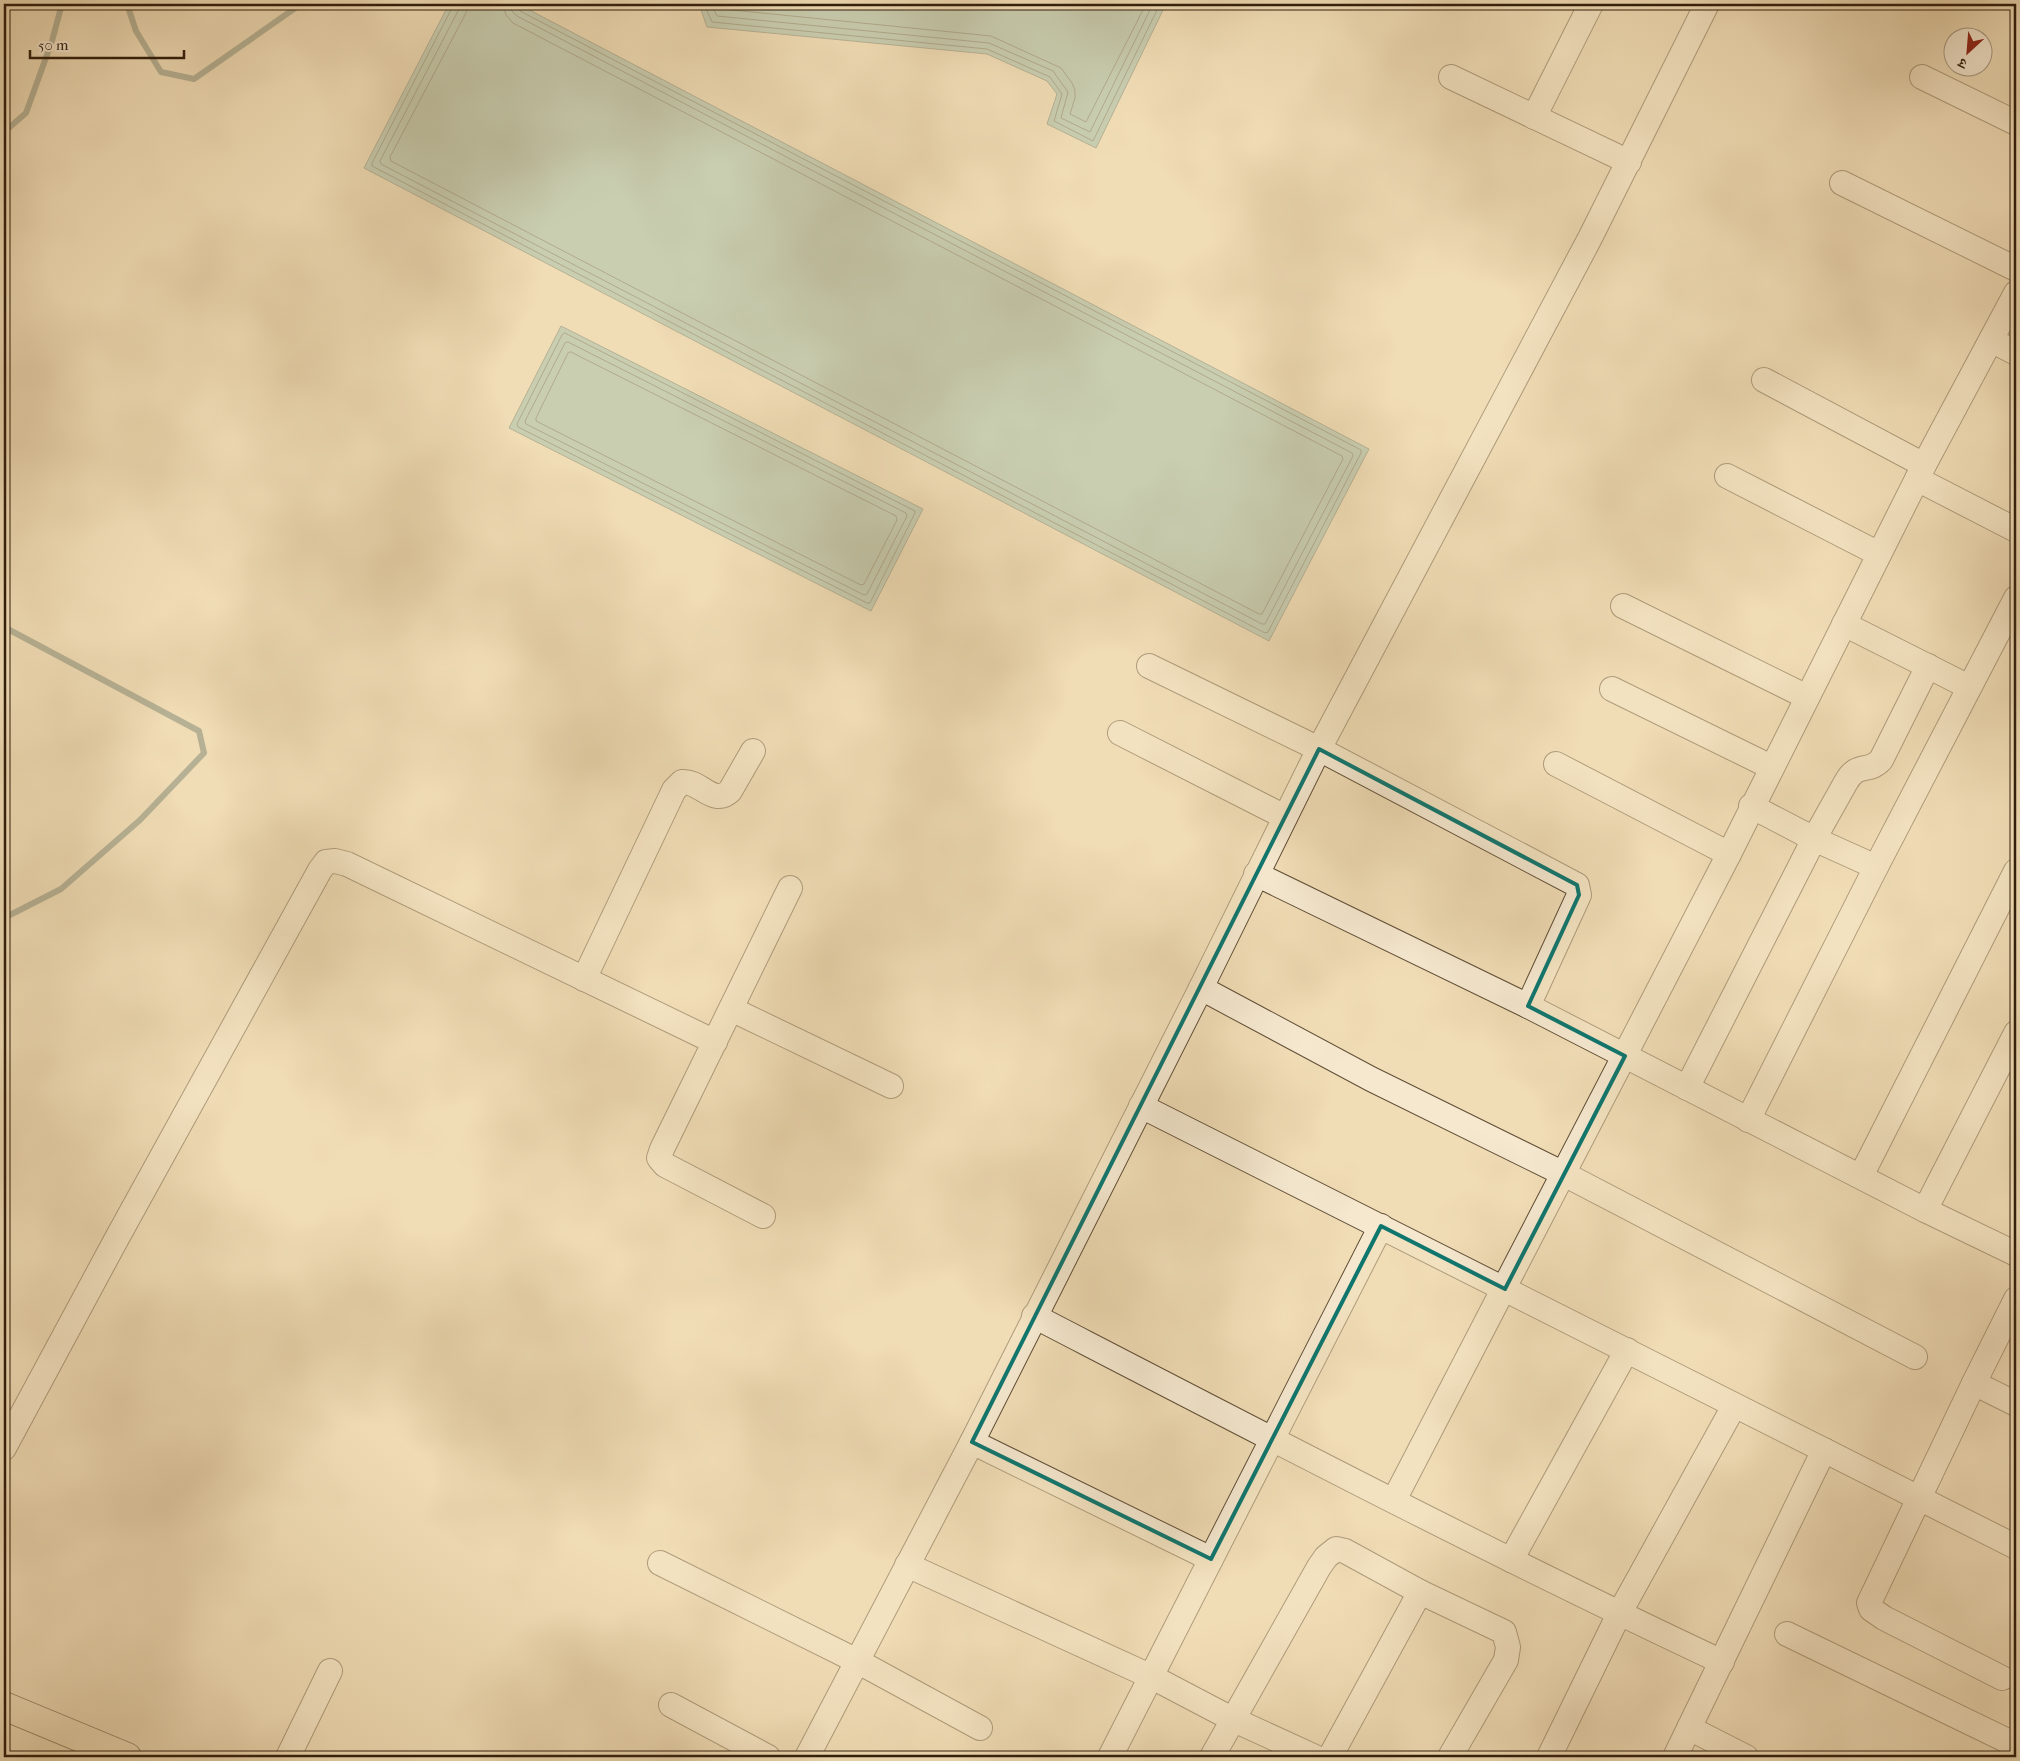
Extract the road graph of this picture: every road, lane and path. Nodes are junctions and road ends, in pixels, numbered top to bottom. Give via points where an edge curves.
1 (1591, 4) edge
2 (1707, 4) edge
3 (1451, 77) dead end
4 (1922, 77) dead end
5 (1534, 117) junction
6 (2016, 123) edge
7 (1629, 162) junction
8 (1842, 183) dead end
9 (2016, 269) edge
10 (2016, 293) edge
11 (1992, 340) junction
12 (2016, 353) edge
13 (1764, 380) dead end
14 (1921, 472) junction
15 (1728, 476) dead end
16 (2016, 530) edge
17 (1879, 554) junction
18 (2016, 598) edge
19 (1622, 606) dead end
20 (1844, 624) junction
21 (1149, 666) dead end
22 (1928, 666) junction
23 (1969, 687) junction
24 (1612, 689) dead end
25 (1807, 697) junction
26 (1120, 733) dead end
27 (1319, 749) junction
28 (752, 751) dead end
29 (1556, 764) dead end
30 (1772, 767) junction
31 (1752, 806) junction
32 (1285, 817) junction
33 (1814, 838) junction
34 (1729, 854) junction
35 (1876, 867) junction
36 (2016, 871) edge
37 (1256, 874) junction
38 (790, 888) dead end
39 (584, 979) junction
40 (1201, 988) junction
41 (1528, 1006) junction
42 (731, 1009) junction
43 (2016, 1033) edge
44 (715, 1042) junction
45 (1625, 1056) junction
46 (891, 1086) dead end
47 (1687, 1088) junction
48 (1141, 1106) junction
49 (1748, 1120) junction
50 (1564, 1174) junction
51 (1861, 1176) junction
52 (1925, 1210) junction
53 (763, 1216) dead end
54 (1381, 1226) junction
55 (2016, 1254) edge
56 (1505, 1289) junction
57 (2016, 1299) edge
58 (1034, 1316) junction
59 (1627, 1350) junction
60 (1915, 1357) dead end
61 (1974, 1383) junction
62 (2016, 1404) edge
63 (1734, 1406) junction
64 (1273, 1439) junction
65 (972, 1442) junction
66 (4, 1448) edge
67 (1824, 1450) junction
68 (1919, 1498) junction
69 (1394, 1500) junction
70 (2016, 1547) edge
71 (1211, 1559) junction
72 (1511, 1560) junction
73 (660, 1563) dead end
74 (907, 1565) junction
75 (1420, 1592) junction
76 (1619, 1614) junction
77 (1787, 1634) dead end
78 (857, 1661) junction
79 (1722, 1662) junction
80 (330, 1671) dead end
81 (1152, 1677) junction
82 (2002, 1678) dead end
83 (671, 1705) dead end
84 (4, 1706) edge
85 (1232, 1719) junction
86 (4, 1726) edge
87 (980, 1728) dead end
88 (1689, 1728) junction
89 (2016, 1745) edge
90 (78, 1757) edge
91 (127, 1757) edge
92 (288, 1757) edge
93 (768, 1757) edge
94 (807, 1757) edge
95 (1110, 1757) edge
96 (1212, 1757) edge
97 (1315, 1757) edge
98 (1330, 1757) edge
99 (1450, 1757) edge
100 (1549, 1757) edge
101 (1674, 1757) edge
102 (1746, 1757) edge

1 - 5 street
2 - 7 street
3 - 5 street
4 - 6 street
5 - 7 street
7 - 27 street
8 - 9 street
10 - 11 street
11 - 12 street
11 - 14 street
13 - 14 street
14 - 16 street
14 - 17 street
15 - 17 street
17 - 20 street
18 - 23 street
19 - 25 street
20 - 22 street
20 - 25 street
21 - 27 street
22 - 23 street
22 - 33 street via 1881,760 1877,765 1851,773
23 - 35 street
24 - 30 street
25 - 30 street
26 - 32 street
27 - 32 street
27 - 41 street via 1577,885 1579,895
28 - 39 street via 725,795 715,796 690,782 682,782 674,790
29 - 34 street
30 - 31 street
31 - 33 street
31 - 34 street
32 - 37 street
33 - 35 street
33 - 47 street
34 - 45 street
35 - 49 street
36 - 51 street
37 - 40 street
37 - 41 street
38 - 42 street
39 - 44 street
39 - 66 street via 347,864 326,862 116,1238
40 - 48 street
40 - 50 street via 1371,1080
41 - 45 street
42 - 44 street
42 - 46 street
43 - 52 street
44 - 53 street via 659,1158 665,1165
45 - 47 street
45 - 50 street
47 - 49 street
48 - 54 street
48 - 58 street
49 - 51 street
50 - 56 street
50 - 60 street
51 - 52 street
52 - 55 street
54 - 56 street
54 - 64 street
56 - 59 street
56 - 69 street
57 - 61 street
58 - 64 street
58 - 65 street
59 - 63 street
59 - 72 street
61 - 62 street
61 - 68 street
63 - 67 street
63 - 76 street
64 - 69 street
64 - 71 street
65 - 71 street
65 - 74 street
67 - 68 street
67 - 79 street
68 - 70 street
68 - 82 street via 1869,1603 1884,1618
69 - 72 street
71 - 81 street
72 - 76 street
73 - 78 street
74 - 78 street
74 - 81 street
75 - 85 street via 1345,1551 1332,1551 1318,1567
75 - 98 street
75 - 99 street via 1504,1632 1508,1641 1506,1660
76 - 79 street
76 - 100 street
77 - 89 street
78 - 87 street
78 - 94 street
79 - 88 street
80 - 92 street
81 - 85 street
81 - 95 street
83 - 93 street
84 - 91 main road
85 - 96 street
85 - 97 street
86 - 90 main road
88 - 101 street
88 - 102 street

